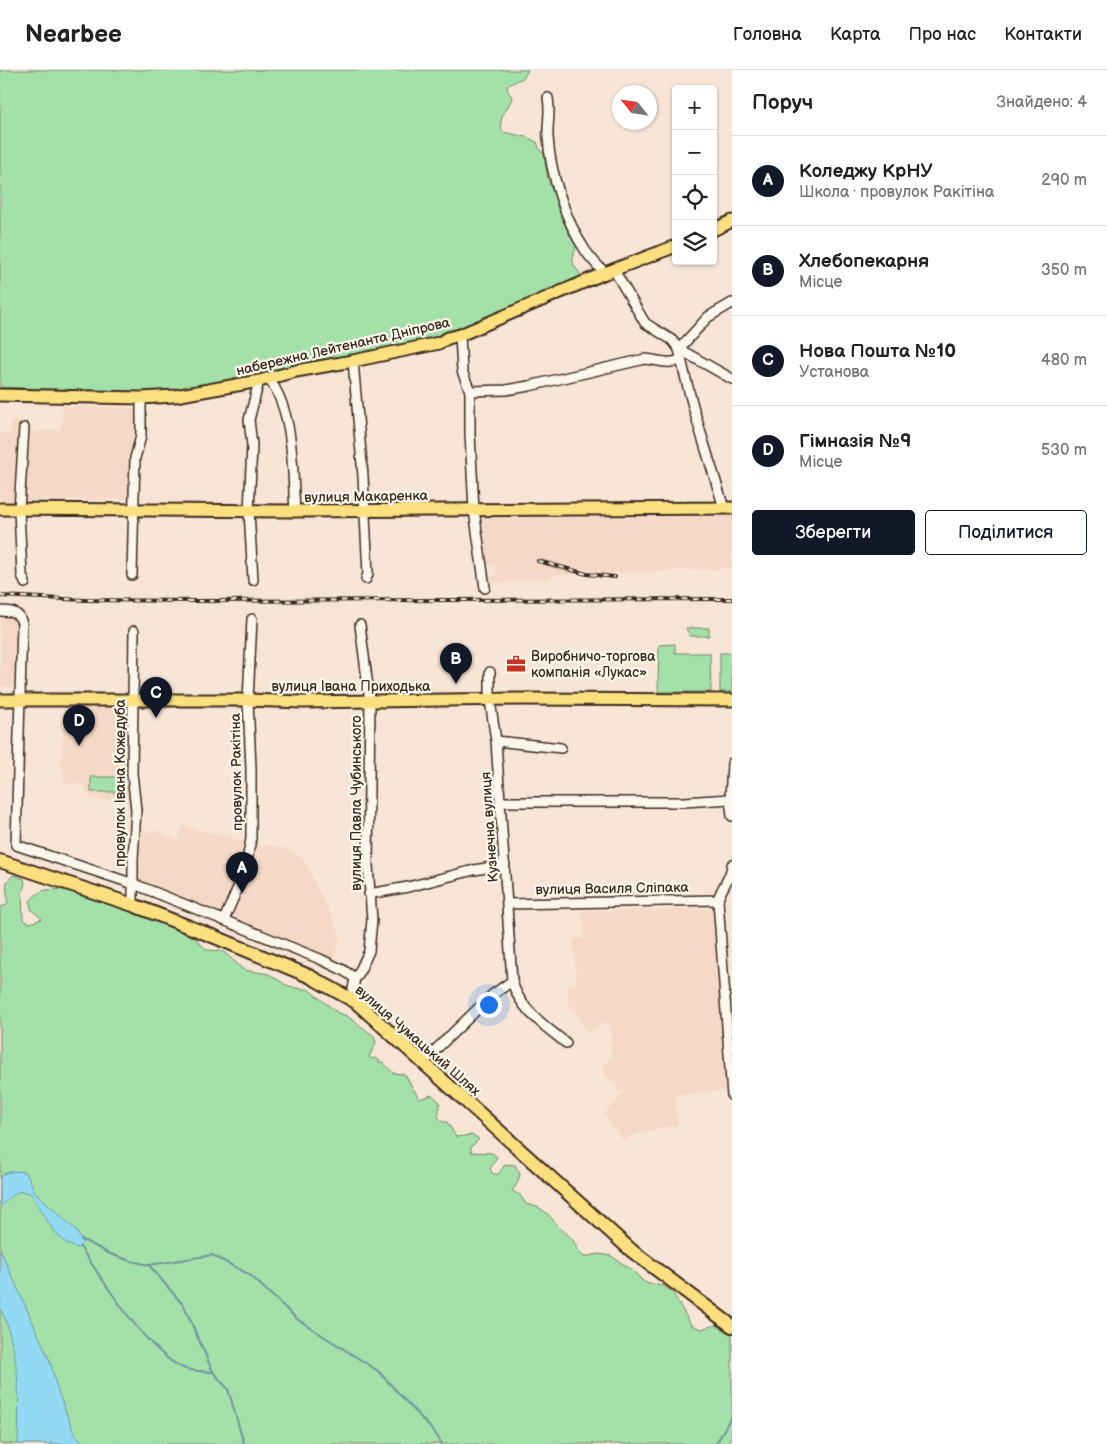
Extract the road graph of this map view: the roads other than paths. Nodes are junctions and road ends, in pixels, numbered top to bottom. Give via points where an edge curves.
1 (548, 98) dead end
2 (732, 221) edge
3 (717, 228) edge
4 (672, 247) edge
5 (609, 271) junction
6 (732, 303) edge
7 (460, 335) junction
8 (679, 349) junction
9 (680, 360) junction
10 (352, 361) junction
11 (732, 379) edge
12 (264, 380) junction
13 (470, 391) junction
14 (0, 395) edge
15 (142, 398) junction
16 (24, 428) dead end
17 (728, 508) edge
18 (0, 509) edge
19 (134, 509) junction
20 (19, 510) junction
21 (474, 510) junction
22 (249, 511) junction
23 (364, 511) junction
24 (296, 512) junction
25 (132, 575) dead end
26 (366, 579) dead end
27 (252, 580) dead end
28 (25, 583) dead end
29 (485, 588) dead end
30 (0, 610) edge
31 (252, 619) dead end
32 (360, 625) dead end
33 (134, 631) dead end
34 (490, 672) dead end
35 (0, 700) edge
36 (20, 700) junction
37 (248, 700) junction
38 (490, 700) junction
39 (732, 700) edge
40 (134, 701) junction
41 (370, 702) junction
42 (496, 741) junction
43 (561, 748) dead end
44 (732, 763) edge
45 (732, 775) edge
46 (730, 800) junction
47 (500, 802) junction
48 (732, 816) edge
49 (0, 861) edge
50 (505, 865) junction
51 (732, 865) edge
52 (731, 878) edge
53 (134, 884) junction
54 (369, 894) junction
55 (718, 900) junction
56 (508, 904) junction
57 (133, 905) junction
58 (224, 920) junction
59 (354, 978) junction
60 (512, 981) junction
61 (353, 1001) junction
62 (566, 1043) dead end
63 (423, 1062) junction
64 (732, 1090) edge
65 (732, 1326) edge

1 - 5 street via 548,138 557,183 579,241 591,258
2 - 3 main road
4 - 5 main road, набережна Лейтенанта Дніпрова
5 - 7 main road, набережна Лейтенанта Дніпрова
5 - 8 street via 645,323 672,340
6 - 8 street via 708,317
7 - 10 main road, набережна Лейтенанта Дніпрова via 438,343
7 - 13 street via 462,371
8 - 9 street
8 - 11 street
9 - 13 street via 664,363 645,359 529,386
9 - 17 street
10 - 12 main road, набережна Лейтенанта Дніпрова
10 - 23 street via 358,404
12 - 15 main road, набережна Лейтенанта Дніпрова via 174,396
12 - 22 street via 249,420 252,445
12 - 24 street via 280,398 285,412
13 - 21 street
14 - 15 main road, набережна Лейтенанта Дніпрова
15 - 19 street via 141,436 135,458
16 - 20 street
17 - 21 main road, вулиця Макаренка
18 - 20 main road, вулиця Макаренка
19 - 20 main road, вулиця Макаренка
19 - 22 main road, вулиця Макаренка
19 - 25 street
20 - 28 street
21 - 23 main road, вулиця Макаренка
21 - 29 street
22 - 24 main road, вулиця Макаренка
22 - 27 street
23 - 24 main road, вулиця Макаренка
23 - 26 street
30 - 36 street via 18,614 22,623
31 - 37 street, провулок Ракітіна
32 - 41 street, вулиця Павла Чубинського
33 - 40 street, провулок Івана Кожедуба
34 - 38 street, Кузнечна вулиця
35 - 36 main road, вулиця Івана Приходька
36 - 40 main road, вулиця Івана Приходька
36 - 53 street via 16,844
37 - 40 main road, вулиця Івана Приходька
37 - 41 main road, вулиця Івана Приходька
37 - 58 street, провулок Ракітіна via 252,776 250,845 245,871
38 - 39 main road, вулиця Івана Приходька
38 - 41 main road, вулиця Івана Приходька
38 - 42 street, Кузнечна вулиця
40 - 53 street, провулок Івана Кожедуба
41 - 54 street, вулиця Павла Чубинського
42 - 43 street
42 - 47 street, Кузнечна вулиця
44 - 45 street
45 - 46 street
46 - 47 street
46 - 48 street
47 - 50 street, Кузнечна вулиця
49 - 57 highway, вулиця Чумацький Шлях
50 - 54 street
50 - 56 street, Кузнечна вулиця
51 - 52 street
52 - 55 street
53 - 57 street, провулок Івана Кожедуба
53 - 58 street
54 - 59 street, вулиця Павла Чубинського via 372,920 369,951
55 - 56 street, вулиця Василя Сліпака
55 - 64 street
56 - 60 street, Кузнечна вулиця
57 - 61 highway, вулиця Чумацький Шлях via 309,976
58 - 59 street via 320,958
59 - 61 street
60 - 62 street, Кузнечна вулиця via 518,996 535,1018
60 - 63 street via 492,995
61 - 63 highway, вулиця Чумацький Шлях
63 - 65 highway, вулиця Чумацький Шлях via 632,1251

